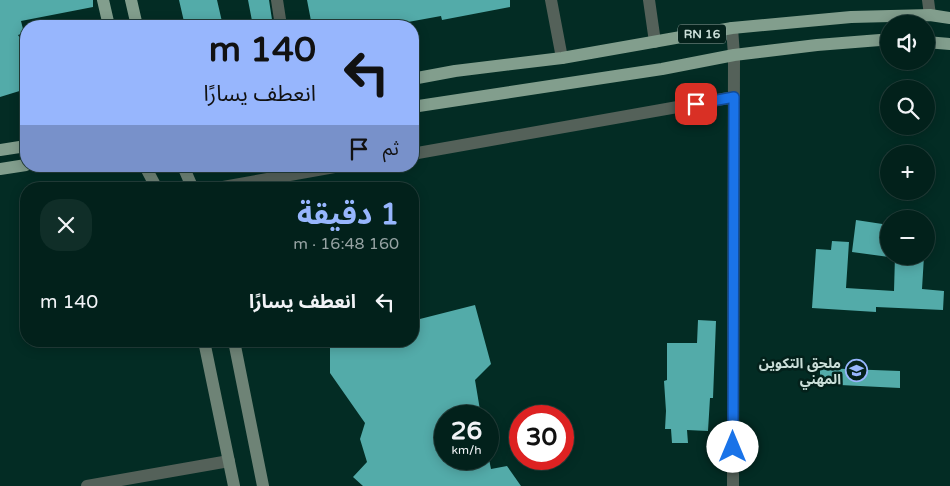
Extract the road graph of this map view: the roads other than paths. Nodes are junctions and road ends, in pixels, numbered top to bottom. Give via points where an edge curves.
1 (103, 0) edge
2 (131, 0) edge
3 (277, 0) edge
4 (551, 0) edge
5 (649, 0) edge
6 (928, 0) edge
7 (930, 15) edge
8 (880, 16) edge
9 (935, 16) edge
10 (950, 18) edge
11 (108, 20) edge
12 (136, 20) edge
13 (280, 20) edge
14 (732, 28) junction
15 (880, 40) edge
16 (655, 42) junction
17 (935, 43) edge
18 (950, 44) edge
19 (734, 55) junction
20 (562, 58) junction
21 (419, 78) edge
22 (734, 97) junction
23 (419, 106) edge
24 (20, 147) edge
25 (0, 150) edge
26 (419, 153) edge
27 (20, 166) edge
28 (0, 169) edge
29 (307, 172) edge
30 (251, 182) edge
31 (205, 347) edge
32 (235, 347) edge
33 (229, 461) junction
34 (87, 486) edge
35 (234, 486) edge
36 (264, 486) edge
37 (733, 486) edge

1 - 11 main road
2 - 12 main road
3 - 13 street
4 - 20 street
5 - 16 street
6 - 7 street
8 - 14 main road, RN 16
9 - 10 main road, RN 16
14 - 16 main road, RN 16
14 - 19 street
15 - 19 main road, RN 16
16 - 20 main road, RN 16
17 - 18 main road
19 - 22 street
19 - 23 main road, RN 16
20 - 21 main road, RN 16
22 - 26 street
22 - 37 street
24 - 25 main road
27 - 28 main road
29 - 30 street
31 - 33 main road
32 - 36 main road
33 - 34 street
33 - 35 main road

